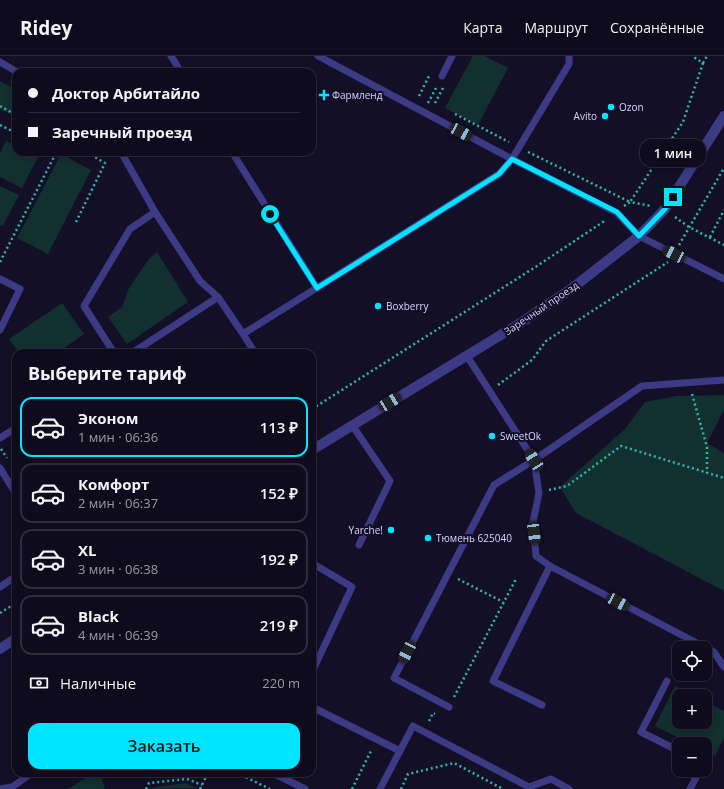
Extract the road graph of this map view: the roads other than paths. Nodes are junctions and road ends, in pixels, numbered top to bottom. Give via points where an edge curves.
1 (171, 56) edge
2 (318, 56) edge
3 (452, 56) edge
4 (569, 56) edge
5 (0, 62) edge
6 (178, 68) edge
7 (12, 69) edge
8 (442, 76) road end
9 (724, 116) edge
10 (123, 156) edge
11 (234, 156) edge
12 (512, 159) junction
13 (155, 212) junction
14 (639, 236) junction
15 (0, 279) edge
16 (724, 279) edge
17 (317, 288) junction
18 (218, 297) junction
19 (0, 330) edge
20 (243, 334) junction
21 (111, 349) edge
22 (138, 349) edge
23 (252, 349) edge
24 (467, 356) junction
25 (724, 380) edge
26 (352, 425) junction
27 (12, 430) edge
28 (0, 438) edge
29 (316, 445) edge
30 (534, 460) junction
31 (0, 468) edge
32 (12, 488) edge
33 (359, 545) dead end
34 (316, 565) edge
35 (550, 566) junction
36 (12, 579) edge
37 (0, 587) edge
38 (12, 641) edge
39 (0, 649) edge
40 (316, 663) edge
41 (724, 667) edge
42 (667, 681) dead end
43 (542, 705) dead end
44 (449, 707) road end
45 (316, 708) edge
46 (672, 748) edge
47 (400, 751) junction
48 (26, 777) edge
49 (282, 777) edge
50 (696, 777) edge
51 (0, 788) edge
52 (306, 789) edge
53 (380, 789) edge
54 (570, 789) edge
55 (690, 789) edge

1 - 6 lane
2 - 12 lane
3 - 8 lane
4 - 12 lane via 569,64
5 - 7 lane
9 - 14 street, Заречный проезд via 665,209
10 - 13 lane
11 - 17 lane
12 - 14 lane via 617,212
12 - 17 lane via 499,174
13 - 18 lane via 200,281
13 - 21 lane via 130,228 84,306
14 - 16 lane
14 - 24 street, Заречный проезд via 571,289
15 - 19 lane via 20,289
17 - 20 lane
18 - 20 lane
18 - 22 lane
20 - 23 lane
24 - 26 street, Заречный проезд
24 - 30 lane
25 - 30 lane via 642,386
26 - 29 street, Заречный проезд
26 - 33 lane via 390,481
27 - 28 lane
30 - 35 lane via 539,493 533,522 536,556
30 - 44 lane via 494,485 394,678
31 - 32 lane
34 - 40 lane via 352,586
35 - 41 lane via 714,652
35 - 43 lane via 493,681
36 - 37 lane
38 - 39 street
42 - 46 lane via 641,732
45 - 47 lane
47 - 53 lane
47 - 54 lane via 413,726 529,787 551,779
48 - 51 lane via 12,787
49 - 52 lane
50 - 55 lane

